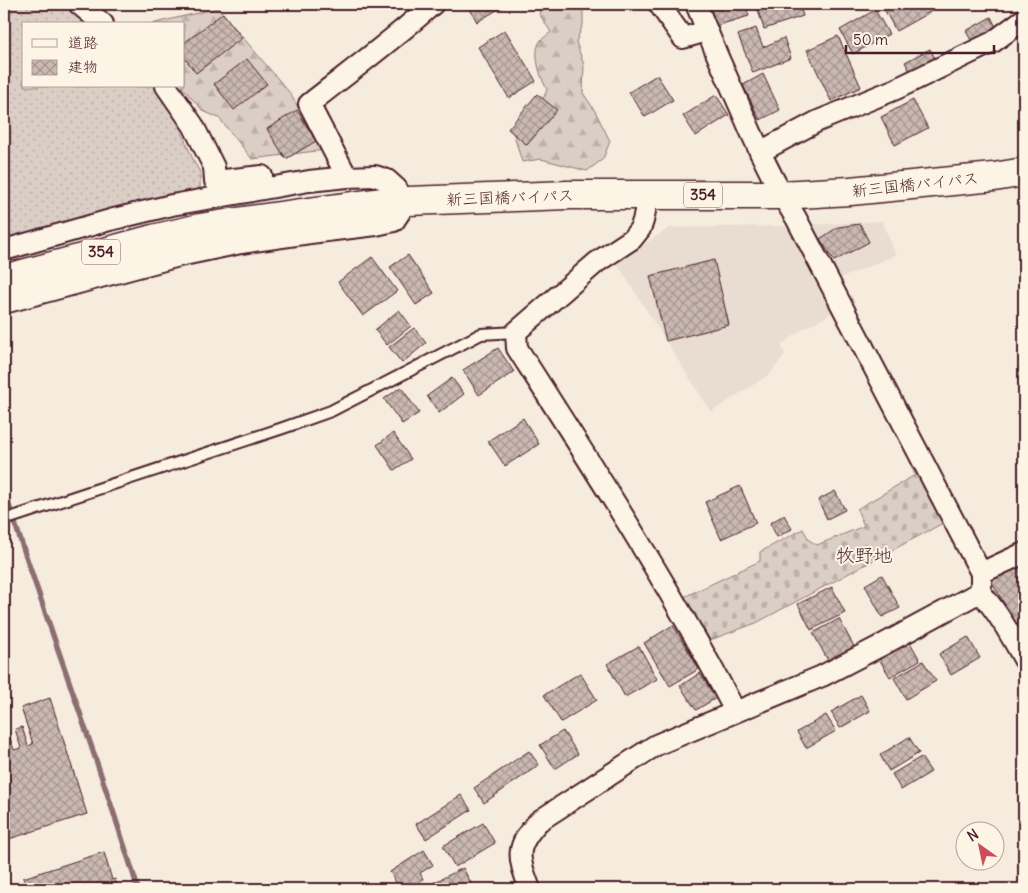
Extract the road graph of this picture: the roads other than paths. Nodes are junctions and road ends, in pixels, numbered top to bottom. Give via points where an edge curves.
1 (79, 4) edge
2 (433, 4) edge
3 (659, 4) edge
4 (696, 4) edge
5 (1024, 19) edge
6 (101, 22) edge
7 (707, 31) junction
8 (167, 88) edge
9 (760, 152) junction
10 (345, 172) junction
11 (1024, 172) edge
12 (781, 195) junction
13 (648, 196) junction
14 (401, 201) junction
15 (4, 250) edge
16 (4, 279) edge
17 (4, 303) edge
18 (516, 332) junction
19 (4, 519) edge
20 (1024, 554) edge
21 (981, 583) junction
22 (1024, 659) edge
23 (735, 711) junction
24 (530, 889) edge

1 - 6 street
2 - 10 street via 309,104
3 - 7 street via 683,38
4 - 7 street
5 - 9 street via 993,42 896,89 818,120
7 - 9 street
8 - 10 street via 193,125 214,168 215,181
9 - 12 street
10 - 14 street via 387,180 397,189
10 - 15 street via 172,205
11 - 12 highway, 新三国橋バイパス / 354
12 - 13 highway, 新三国橋バイパス / 354
12 - 21 street via 796,218
13 - 14 highway, 新三国橋バイパス / 354 via 567,195
13 - 18 street via 643,221 632,239 597,262
14 - 16 highway, 新三国橋バイパス / 354 via 200,228
14 - 17 street via 400,212 394,221 241,243 179,256
18 - 19 lane via 482,334 331,411
18 - 23 street via 517,348 657,570
20 - 21 street
21 - 22 street
21 - 23 street via 884,644 822,676
23 - 24 street via 656,745 538,821 526,835 520,850

